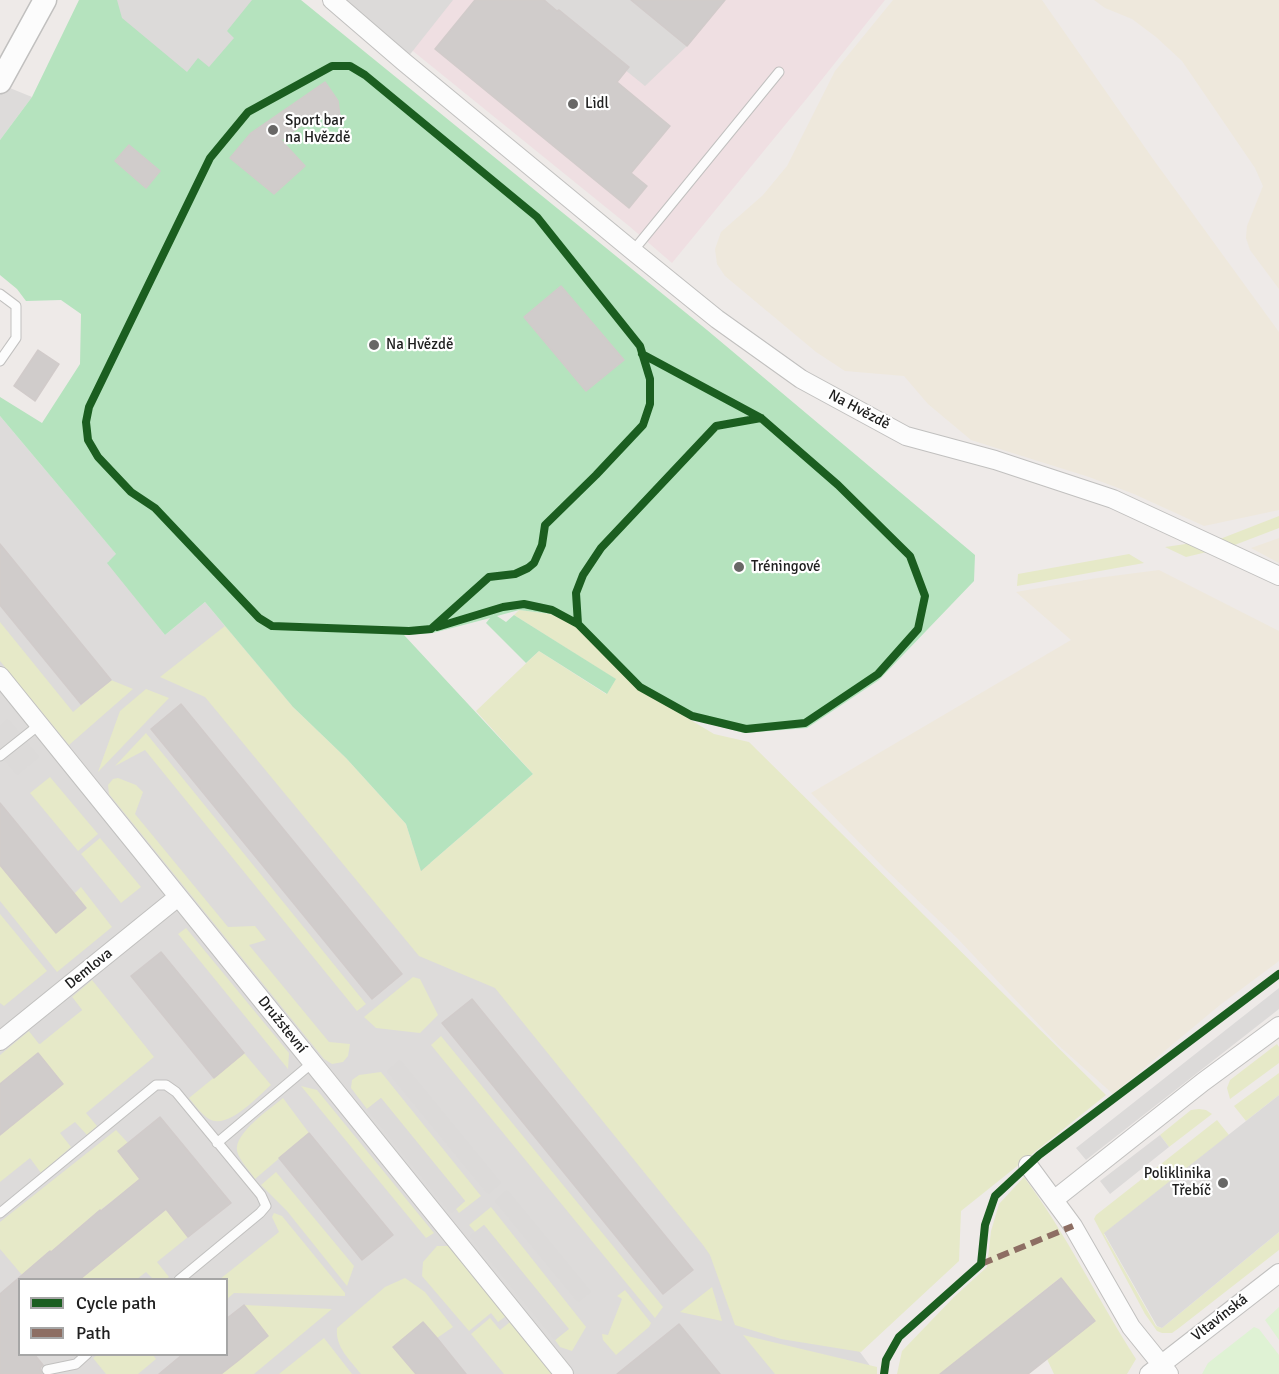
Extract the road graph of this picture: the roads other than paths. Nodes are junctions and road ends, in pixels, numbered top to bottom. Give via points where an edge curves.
1 (45, 0) edge
2 (332, 0) edge
3 (779, 72) dead end
4 (0, 82) edge
5 (633, 251) junction
6 (0, 294) edge
7 (0, 362) edge
8 (1279, 576) edge
9 (0, 676) edge
10 (39, 725) junction
11 (0, 756) edge
12 (178, 897) junction
13 (1279, 1026) edge
14 (0, 1041) edge
15 (312, 1063) junction
16 (217, 1143) junction
17 (1029, 1165) dead end
18 (1055, 1199) junction
19 (0, 1213) edge
20 (1279, 1272) edge
21 (181, 1278) edge
22 (85, 1356) edge
23 (47, 1370) dead end
24 (1160, 1371) edge
25 (564, 1374) edge

1 - 4 street
2 - 5 street, Na Hvězdě
3 - 5 lane
5 - 8 street, Na Hvězdě via 717,319 801,379 906,436 1113,499
6 - 7 lane via 16,306 16,338
9 - 10 street, Družstevní
10 - 11 lane
10 - 12 street, Družstevní
12 - 14 street, Demlova
12 - 15 street, Družstevní
13 - 18 street
15 - 16 lane
15 - 25 street, Družstevní
16 - 19 lane via 176,1092 166,1085 156,1085
16 - 21 lane via 266,1206
17 - 18 street
18 - 24 street
20 - 24 street, Vltavínská
22 - 23 lane via 76,1364

